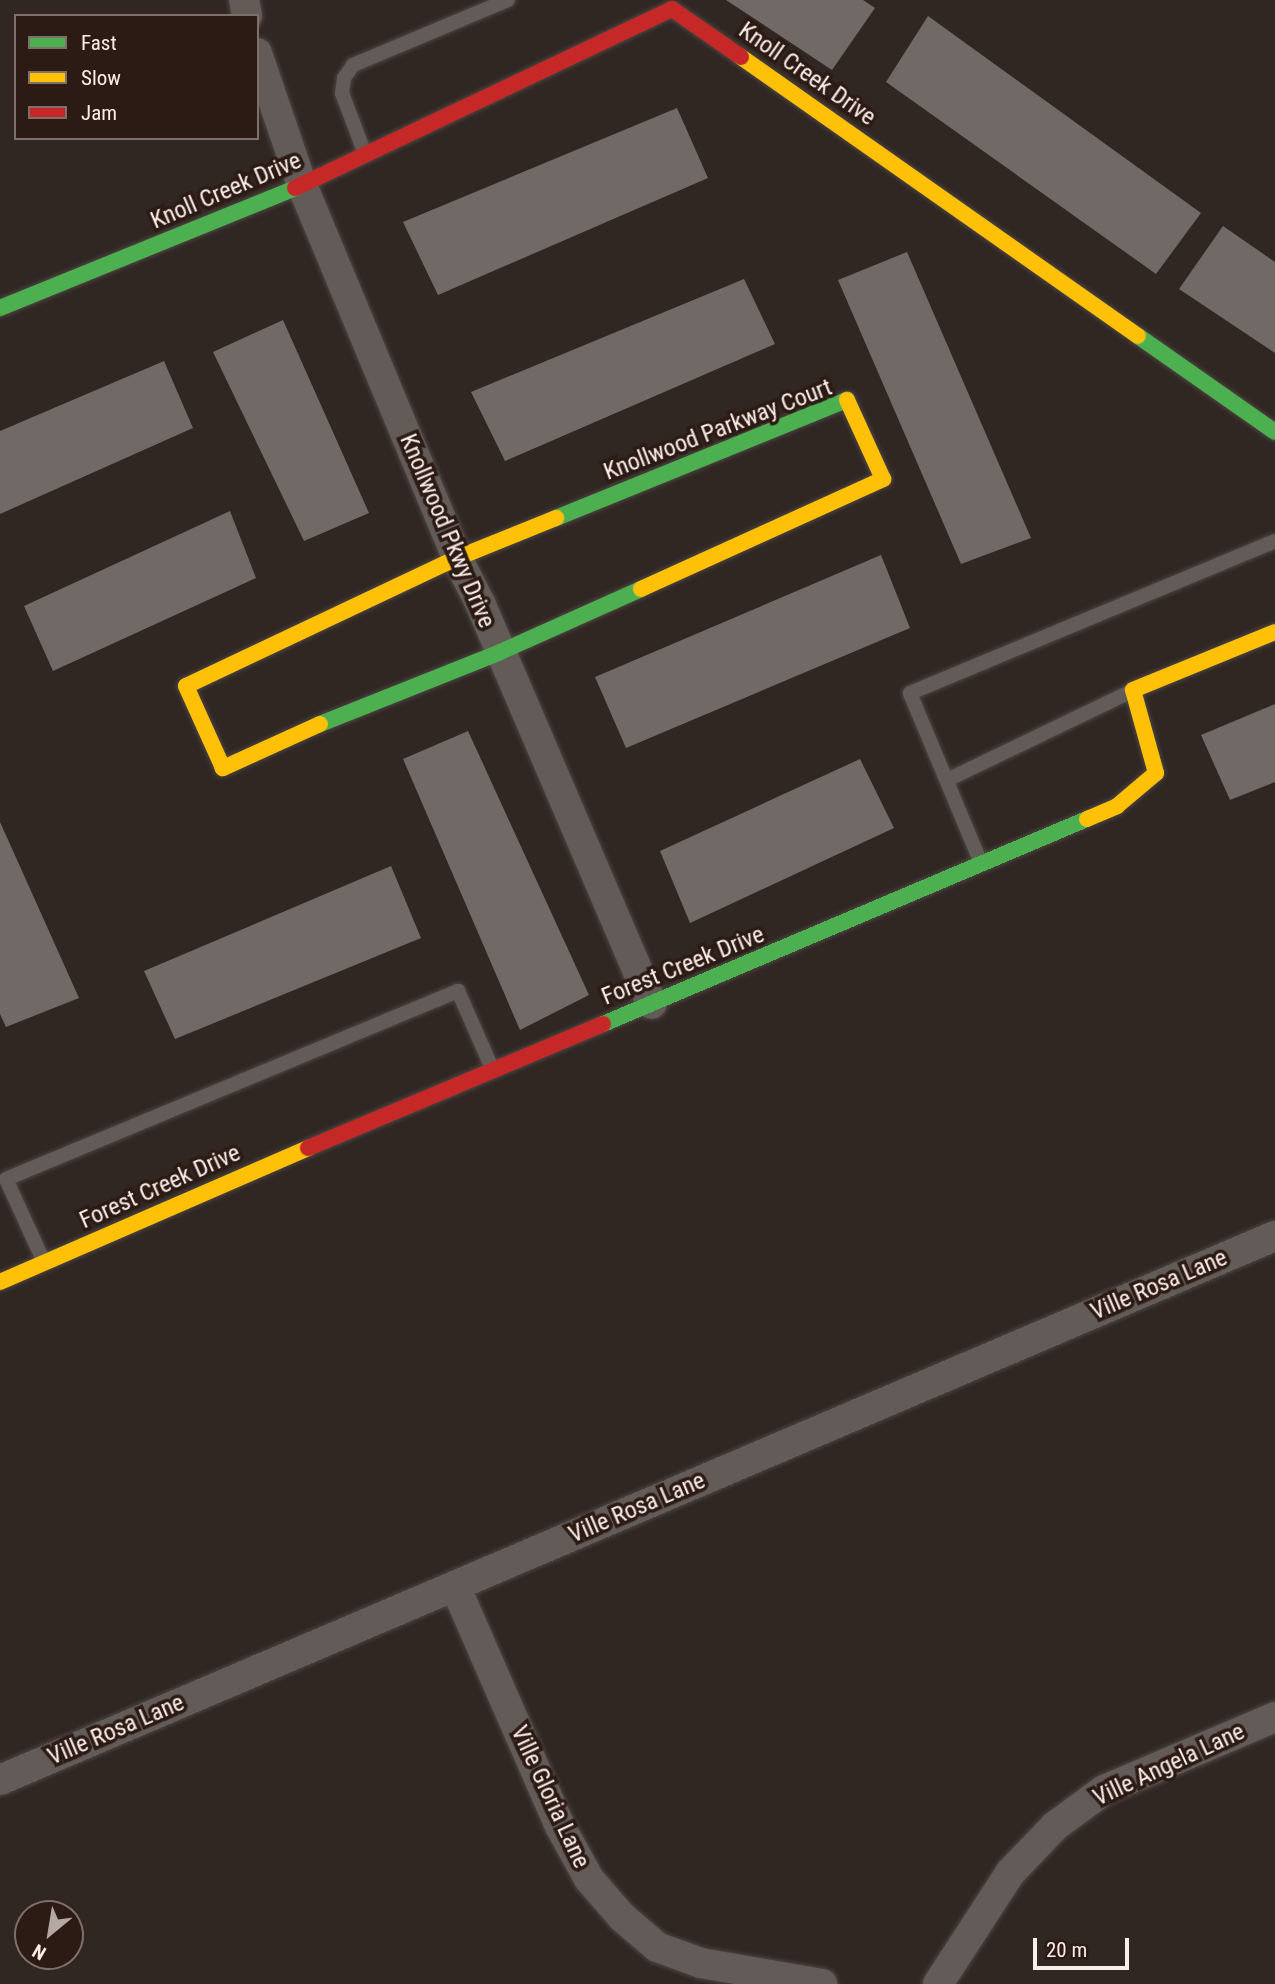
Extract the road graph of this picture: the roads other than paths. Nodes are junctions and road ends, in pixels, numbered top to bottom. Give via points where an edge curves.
1 (508, 0) edge
2 (667, 4) edge
3 (259, 59) edge
4 (366, 155) junction
5 (302, 185) junction
6 (0, 308) edge
7 (1275, 432) edge
8 (1275, 541) edge
9 (457, 558) junction
10 (1275, 632) edge
11 (498, 653) junction
12 (1133, 690) junction
13 (947, 780) junction
14 (981, 865) junction
15 (652, 1004) junction
16 (492, 1068) junction
17 (1275, 1236) edge
18 (44, 1263) junction
19 (0, 1282) edge
20 (455, 1586) junction
21 (1275, 1717) edge
22 (0, 1780) edge
23 (822, 1984) edge
24 (938, 1984) edge

1 - 4 lane via 353,65 344,78 342,93
2 - 4 street, Knoll Creek Drive
2 - 7 street, Knoll Creek Drive
3 - 5 street, Knollwood Pkwy Drive
4 - 5 street, Knoll Creek Drive
5 - 6 street, Knoll Creek Drive
5 - 9 street, Knollwood Pkwy Drive
8 - 13 lane via 910,693
9 - 11 street, Knollwood Pkwy Drive
9 - 11 street, Knollwood Parkway Court via 187,686 206,732 223,768 352,709
9 - 11 street, Knollwood Parkway Court via 847,400 883,479
10 - 12 street
11 - 15 street, Knollwood Pkwy Drive
12 - 13 lane
12 - 14 street, Forest Creek Drive via 1156,773 1116,806
13 - 14 lane
14 - 15 street, Forest Creek Drive
15 - 16 street, Forest Creek Drive
16 - 18 street, Forest Creek Drive
16 - 18 lane via 458,990 6,1179
17 - 20 street, Ville Rosa Lane
18 - 19 street, Forest Creek Drive
20 - 22 street, Ville Rosa Lane
20 - 23 street, Ville Gloria Lane via 560,1826 589,1879 622,1917 657,1947 701,1963
21 - 24 street, Ville Angela Lane via 1104,1790 1055,1826 1010,1872

